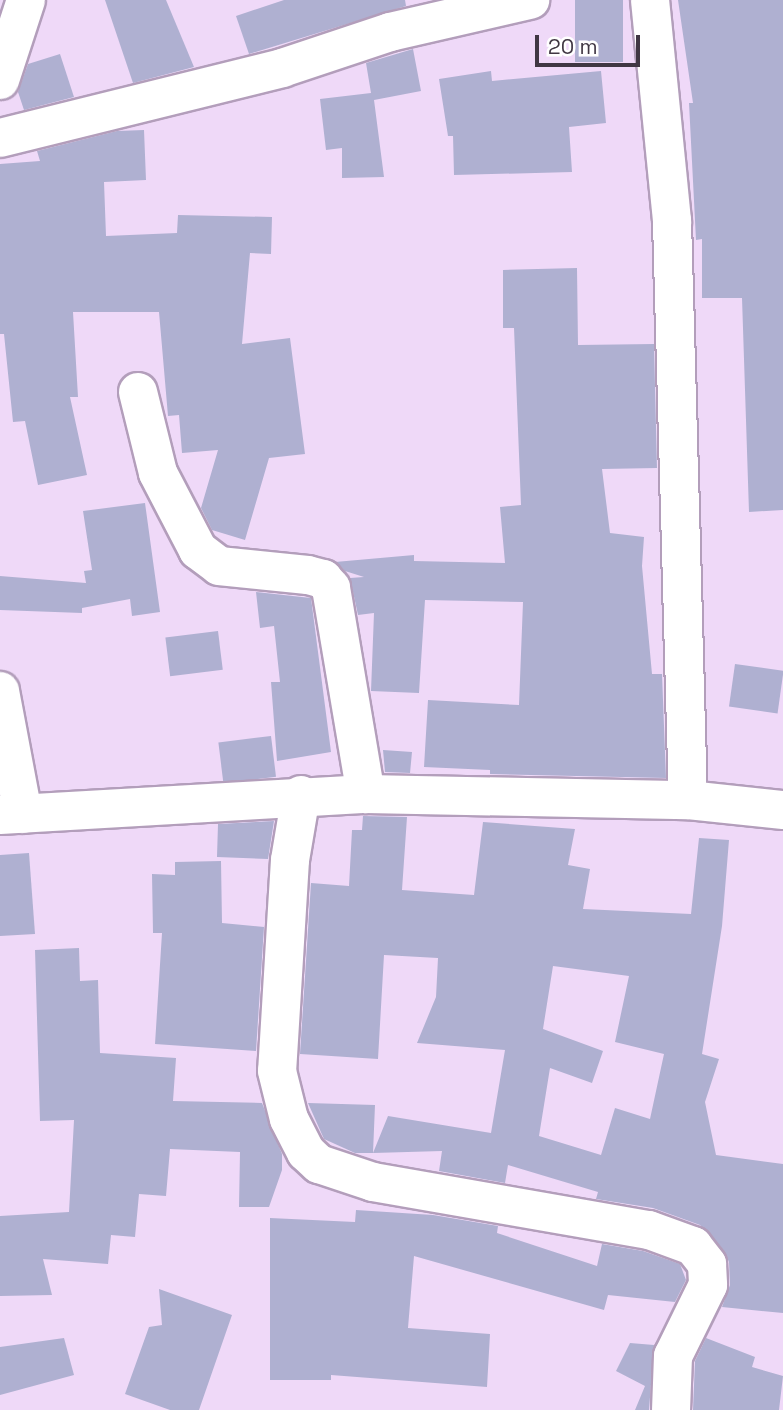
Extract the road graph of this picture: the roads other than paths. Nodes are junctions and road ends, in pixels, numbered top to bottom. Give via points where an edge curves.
1 (26, 0) edge
2 (530, 0) edge
3 (650, 0) edge
4 (0, 80) edge
5 (0, 138) edge
6 (138, 392) dead end
7 (0, 691) edge
8 (366, 794) junction
9 (301, 796) junction
10 (688, 800) junction
11 (783, 810) edge
12 (11, 815) edge
13 (671, 1410) edge

1 - 4 street
2 - 5 street via 390,32 282,68
3 - 10 street via 673,221
6 - 8 street via 158,473 198,550 219,566 308,575 323,579 331,588
7 - 12 street
8 - 9 street
8 - 10 street
9 - 12 street
9 - 13 street via 290,860 277,1071 289,1119 306,1152 319,1164 373,1182 649,1230 693,1246 707,1264 708,1285 673,1356
10 - 11 street

